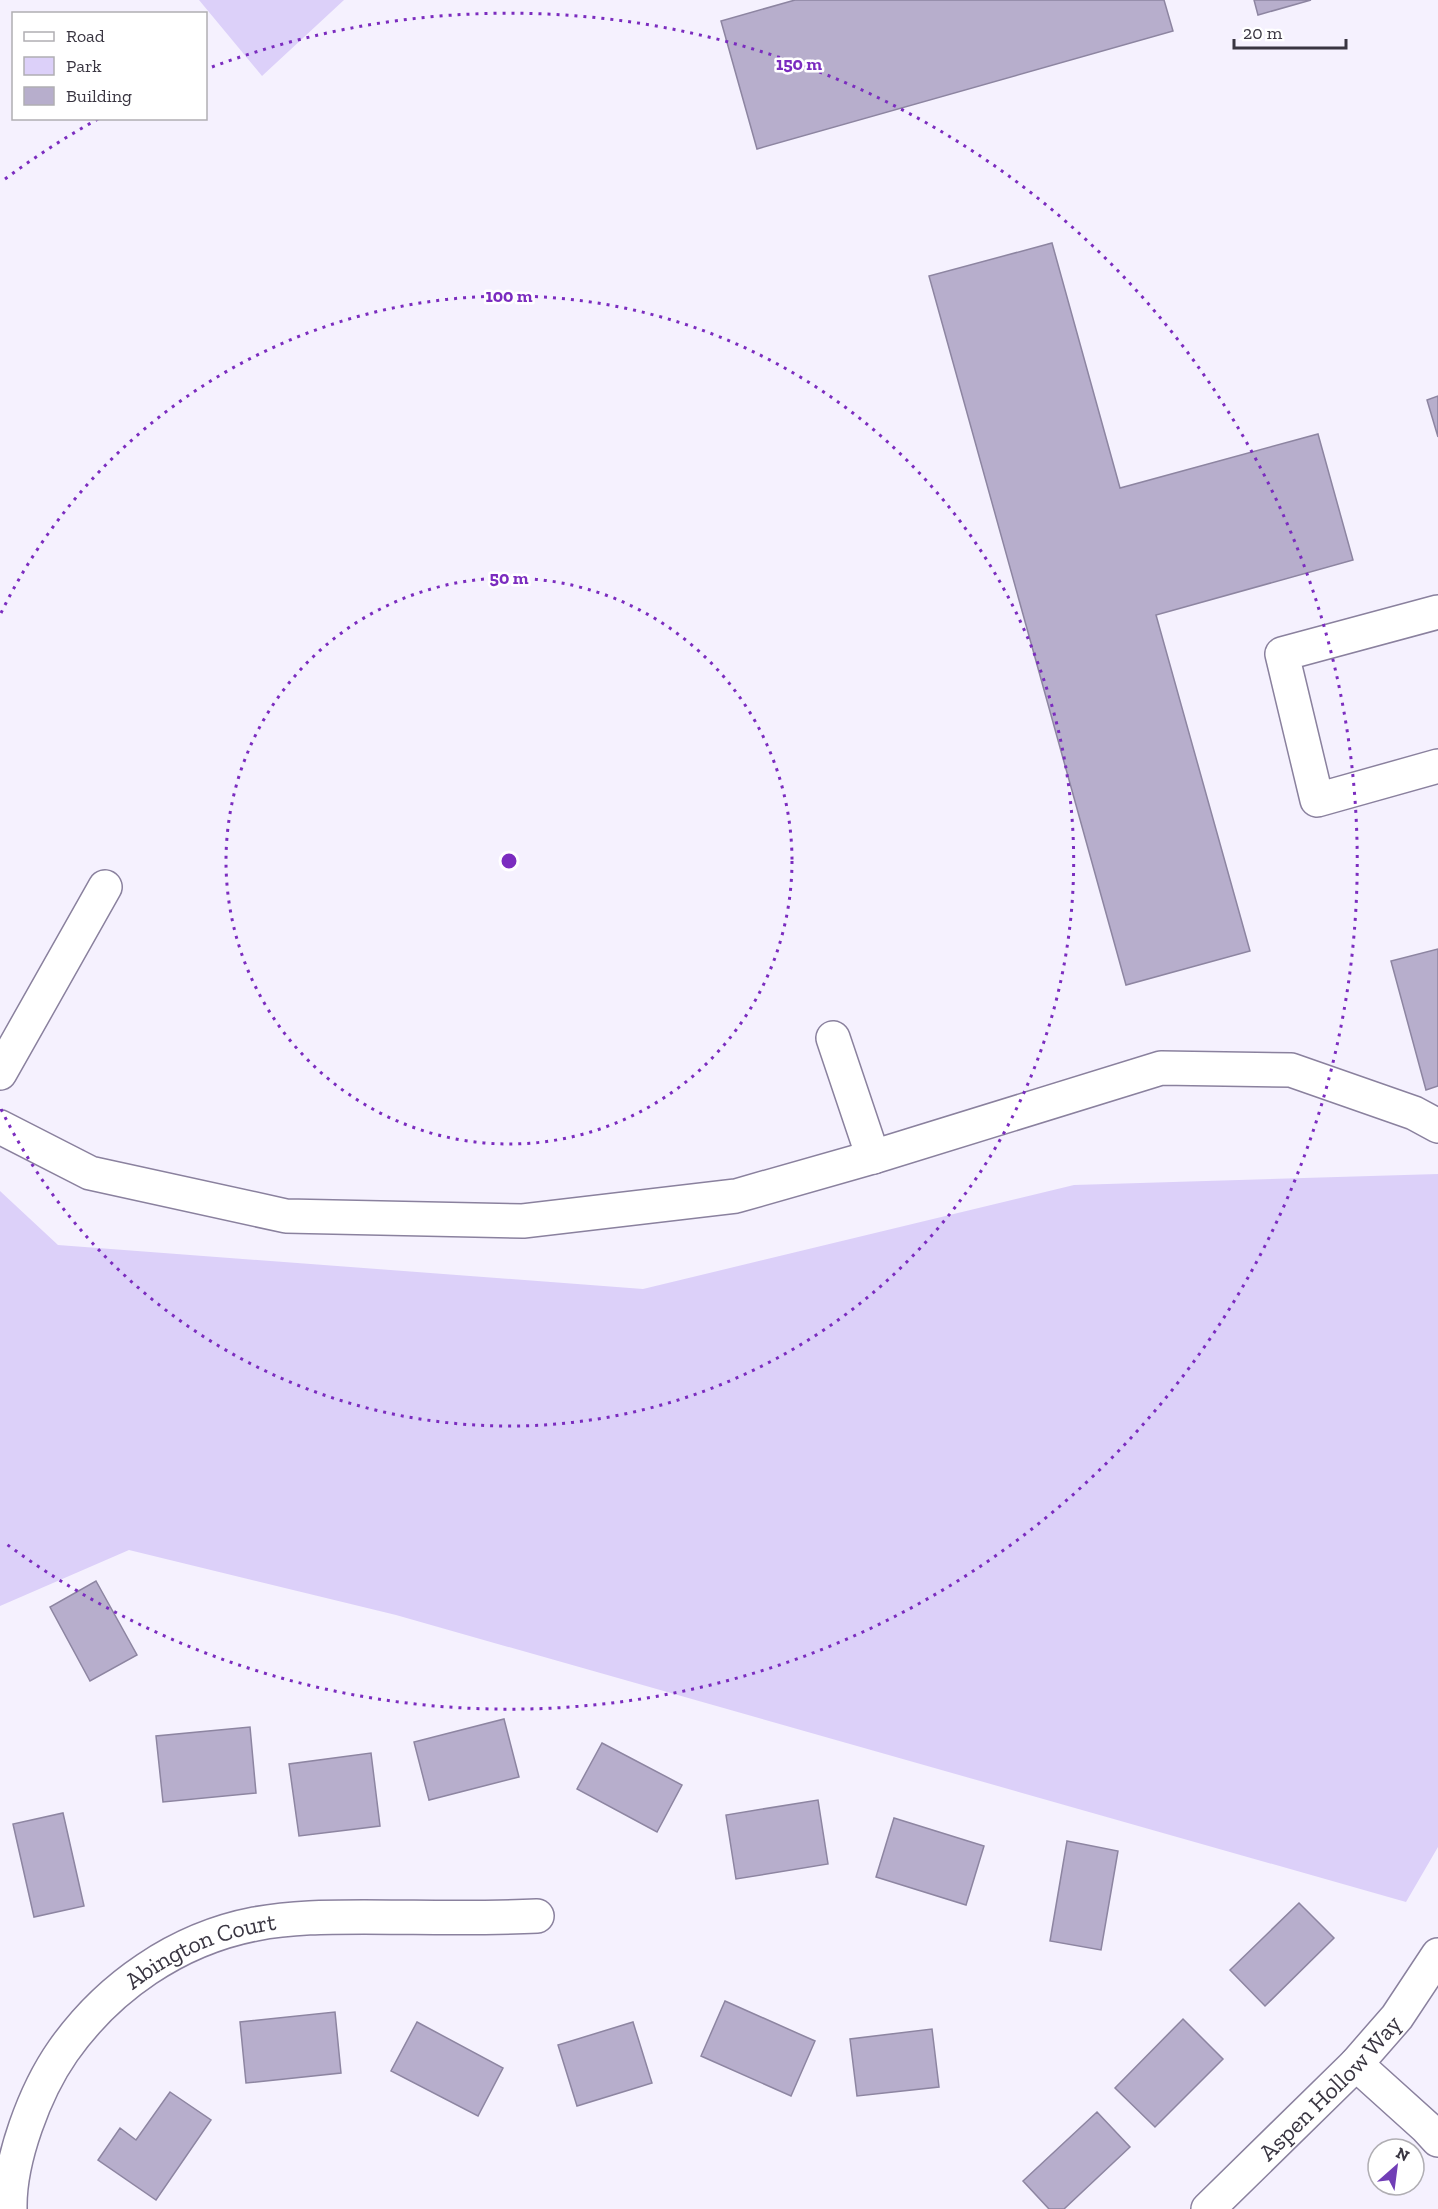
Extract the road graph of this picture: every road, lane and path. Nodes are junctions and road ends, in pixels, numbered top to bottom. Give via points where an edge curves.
1 (1438, 612) edge
2 (1438, 766) edge
3 (105, 887) dead end
4 (833, 1038) dead end
5 (0, 1073) edge
6 (1438, 1126) edge
7 (0, 1127) edge
8 (873, 1157) junction
9 (537, 1916) dead end
10 (1438, 1955) edge
11 (1356, 2064) junction
12 (1438, 2140) edge
13 (10, 2209) edge
14 (1208, 2209) edge

1 - 2 street via 1282,654 1317,800
3 - 5 street
4 - 8 street
6 - 8 street via 1414,1113 1291,1070 1161,1068
7 - 8 street via 90,1173 286,1216 523,1221 736,1196
9 - 13 street, Abington Court via 298,1918 227,1931 189,1945 147,1968 115,1992 76,2032 40,2089 19,2146
10 - 11 street, Aspen Hollow Way via 1397,2017
11 - 12 street
11 - 14 street, Aspen Hollow Way

